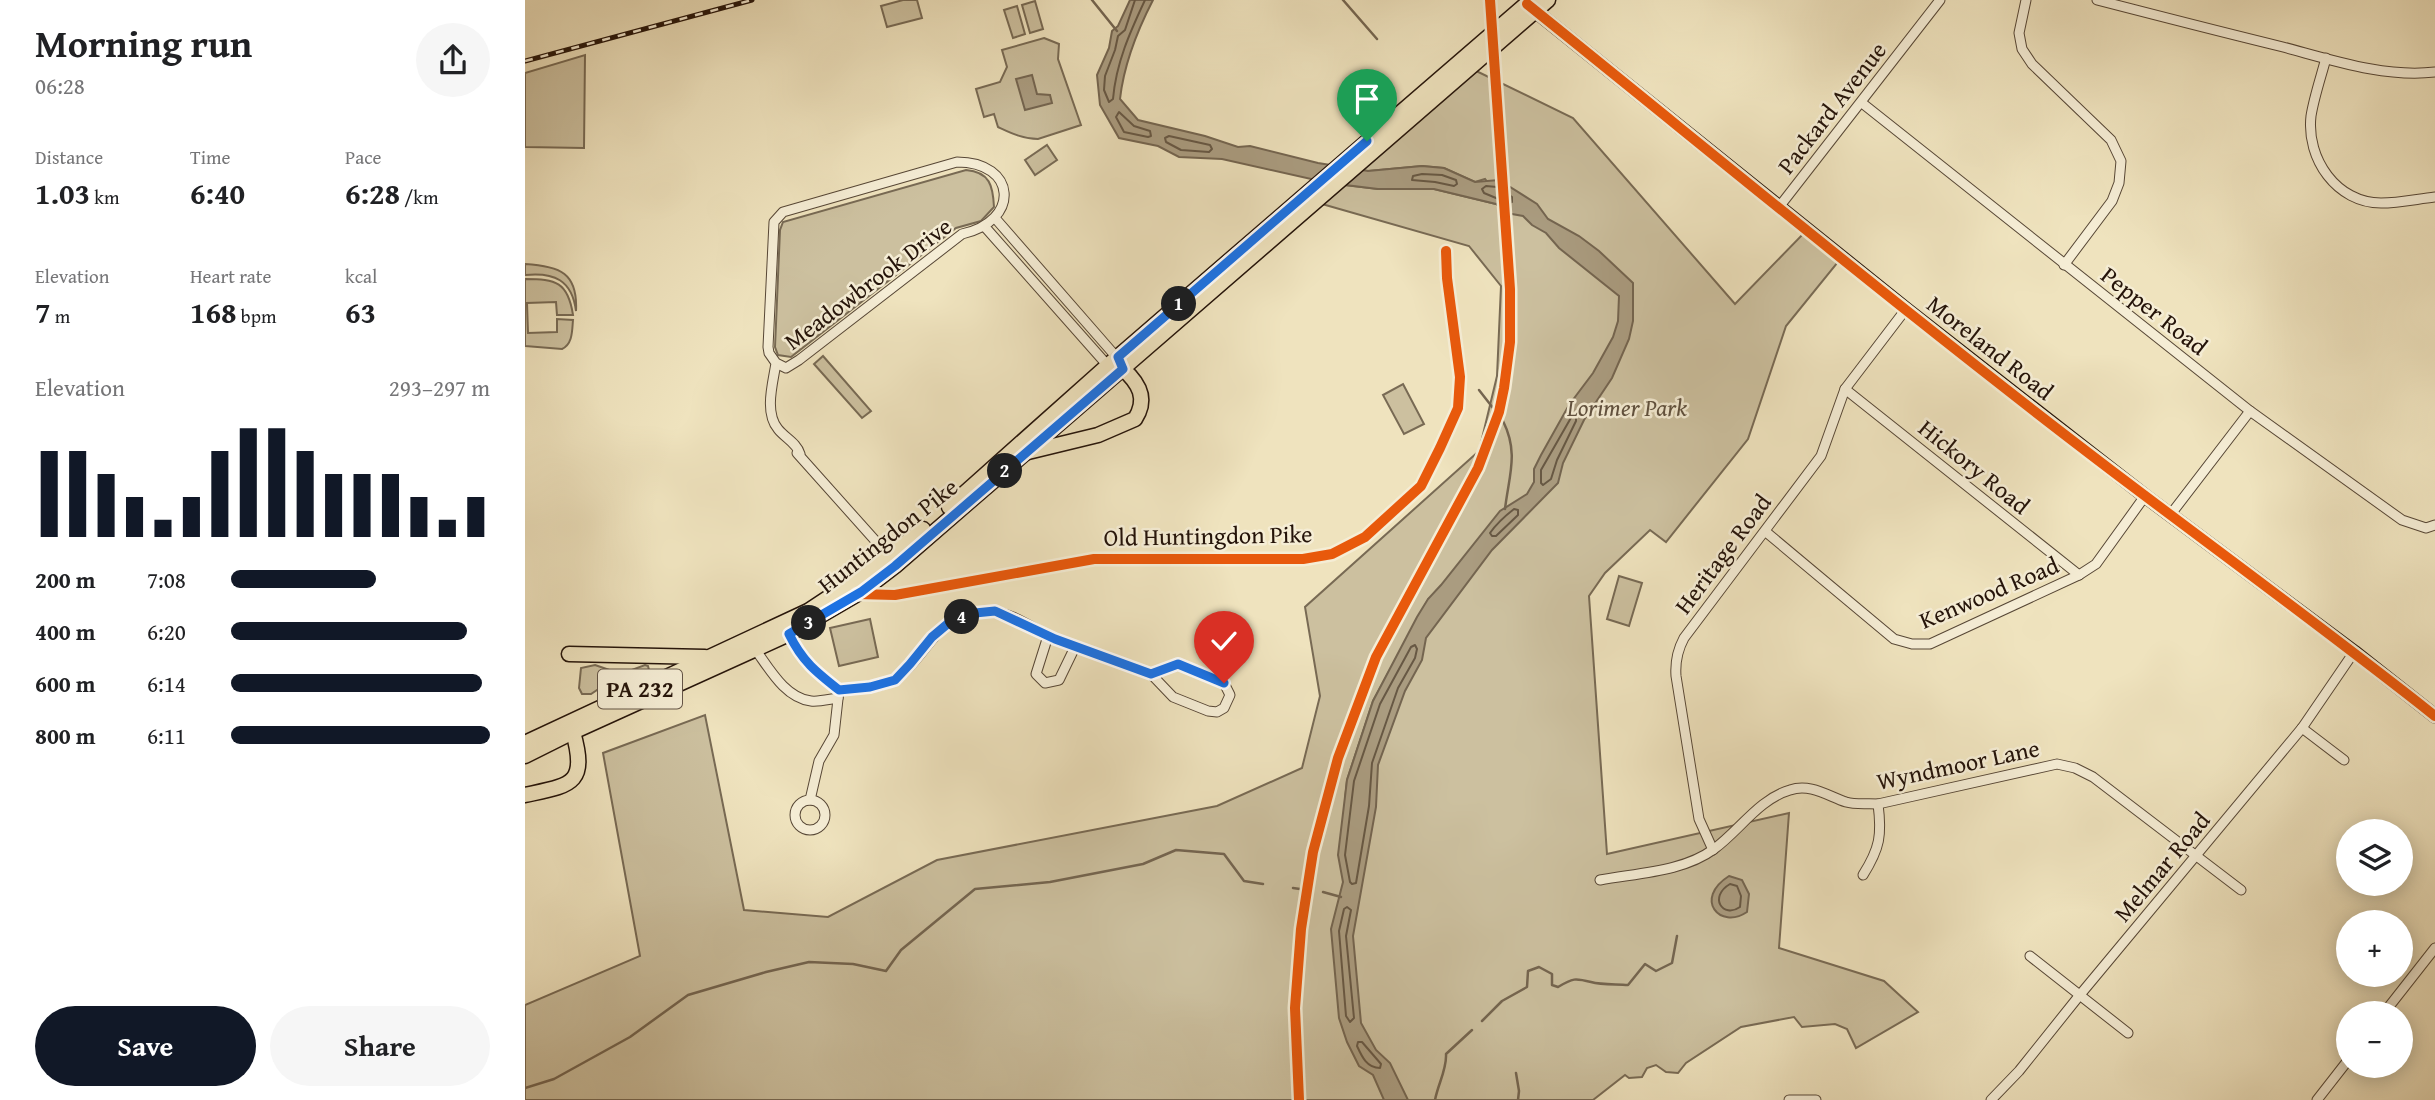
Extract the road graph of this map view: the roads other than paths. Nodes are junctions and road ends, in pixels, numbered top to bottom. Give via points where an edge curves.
1 (1548, 0) edge
2 (1940, 0) edge
3 (2026, 0) edge
4 (2097, 0) edge
5 (1529, 4) edge
6 (1475, 55) junction
7 (2326, 58) junction
8 (2435, 72) edge
9 (1862, 103) junction
10 (2435, 198) edge
11 (1779, 206) junction
12 (995, 218) junction
13 (985, 227) junction
14 (1447, 251) dead end
15 (2064, 265) junction
16 (1906, 309) junction
17 (776, 363) junction
18 (1121, 363) junction
19 (1106, 366) junction
20 (1845, 389) junction
21 (2250, 411) junction
22 (1026, 453) junction
23 (2145, 496) junction
24 (2171, 514) junction
25 (2435, 525) edge
26 (1766, 532) junction
27 (889, 556) junction
28 (2079, 576) junction
29 (857, 594) junction
30 (789, 634) junction
31 (1048, 636) junction
32 (1075, 647) junction
33 (755, 649) junction
34 (2354, 652) junction
35 (569, 654) dead end
36 (710, 657) junction
37 (1151, 674) junction
38 (839, 694) junction
39 (2435, 716) edge
40 (2302, 728) junction
41 (573, 732) junction
42 (525, 743) edge
43 (525, 756) edge
44 (2344, 760) dead end
45 (525, 794) edge
46 (810, 800) dead end
47 (1878, 804) junction
48 (1713, 850) junction
49 (2197, 856) junction
50 (1863, 875) dead end
51 (1601, 880) dead end
52 (2241, 890) dead end
53 (2435, 948) edge
54 (2030, 956) dead end
55 (2079, 996) junction
56 (2393, 1001) edge
57 (2128, 1033) dead end
58 (2336, 1075) edge
59 (1789, 1100) edge
60 (1816, 1100) edge
61 (1991, 1100) edge
62 (2316, 1100) edge

1 - 5 main road, Huntingdon Pike / PA 232
2 - 9 street, Packard Avenue
3 - 15 street via 2019,33 2022,49 2111,140 2121,161 2112,201
4 - 7 street
5 - 6 main road, Huntingdon Pike / PA 232
5 - 11 street, Moreland Road
6 - 18 main road, Huntingdon Pike / PA 232 via 1325,193
6 - 18 main road, Huntingdon Pike / PA 232 via 1308,192
7 - 8 street via 2391,72
7 - 10 street via 2311,119 2315,153 2330,181 2351,198 2379,203
9 - 11 street, Packard Avenue
9 - 15 street, Pepper Road
11 - 16 street, Moreland Road
12 - 13 street, Meadowbrook Drive
12 - 17 street, Meadowbrook Drive via 1003,191 990,169 975,162 957,162 783,212 772,233 768,347
12 - 18 street
13 - 17 street, Meadowbrook Drive via 962,234 786,368
13 - 19 street, Meadowbrook Drive
14 - 29 street, Old Huntingdon Pike via 1460,377 1458,408 1421,486 1365,537 1332,554 1303,559 1094,559 895,595
15 - 21 street, Pepper Road
16 - 20 street, Heritage Road
16 - 23 street, Moreland Road
17 - 27 street, Meadowbrook Drive via 770,414 776,427
18 - 19 main road, Huntingdon Pike / PA 232
18 - 22 main road, Huntingdon Pike / PA 232
18 - 22 main road via 1141,390 1135,419 1098,435
19 - 27 main road, Huntingdon Pike / PA 232
20 - 26 street, Heritage Road via 1821,456
20 - 28 street, Hickory Road
21 - 24 street
21 - 25 street, Pepper Road via 2402,520 2426,528
22 - 29 main road, Huntingdon Pike / PA 232
23 - 24 street, Moreland Road
23 - 28 street, Kenwood Road via 2096,564
24 - 34 street, Moreland Road
26 - 28 street, Kenwood Road via 1894,639 1912,644 1930,644
26 - 48 street, Heritage Road via 1684,638 1675,662 1699,820
27 - 36 main road, Huntingdon Pike / PA 232 via 808,611
29 - 30 main road, Huntingdon Pike / PA 232
30 - 33 main road, Huntingdon Pike / PA 232
30 - 38 street via 813,670
31 - 32 street
31 - 32 street via 1036,674 1045,683 1059,680
31 - 38 street via 995,611 975,613 941,629 895,680
32 - 37 street
33 - 38 street via 798,698 812,702
33 - 41 main road, Huntingdon Pike / PA 232
34 - 39 street, Moreland Road
34 - 40 street, Melmar Road
35 - 36 main road
36 - 42 main road, Huntingdon Pike / PA 232
37 - 37 street via 1173,697 1208,711 1221,710 1229,701 1224,683 1183,665 1173,664
38 - 46 street via 834,735 819,761
40 - 44 street
40 - 49 street, Melmar Road
41 - 43 main road, Huntingdon Pike / PA 232
41 - 45 main road via 579,754 575,777 561,787
47 - 48 street, Wyndmoor Lane via 1849,803 1804,788 1790,790 1767,802
47 - 49 street, Wyndmoor Lane via 2057,764 2093,777
47 - 50 street via 1881,831 1876,854
48 - 51 street, Wyndmoor Lane via 1681,865
49 - 52 street, Wyndmoor Lane
49 - 55 street, Melmar Road
53 - 56 street
54 - 55 street
55 - 57 street
55 - 61 street, Melmar Road
58 - 62 street
59 - 60 street

